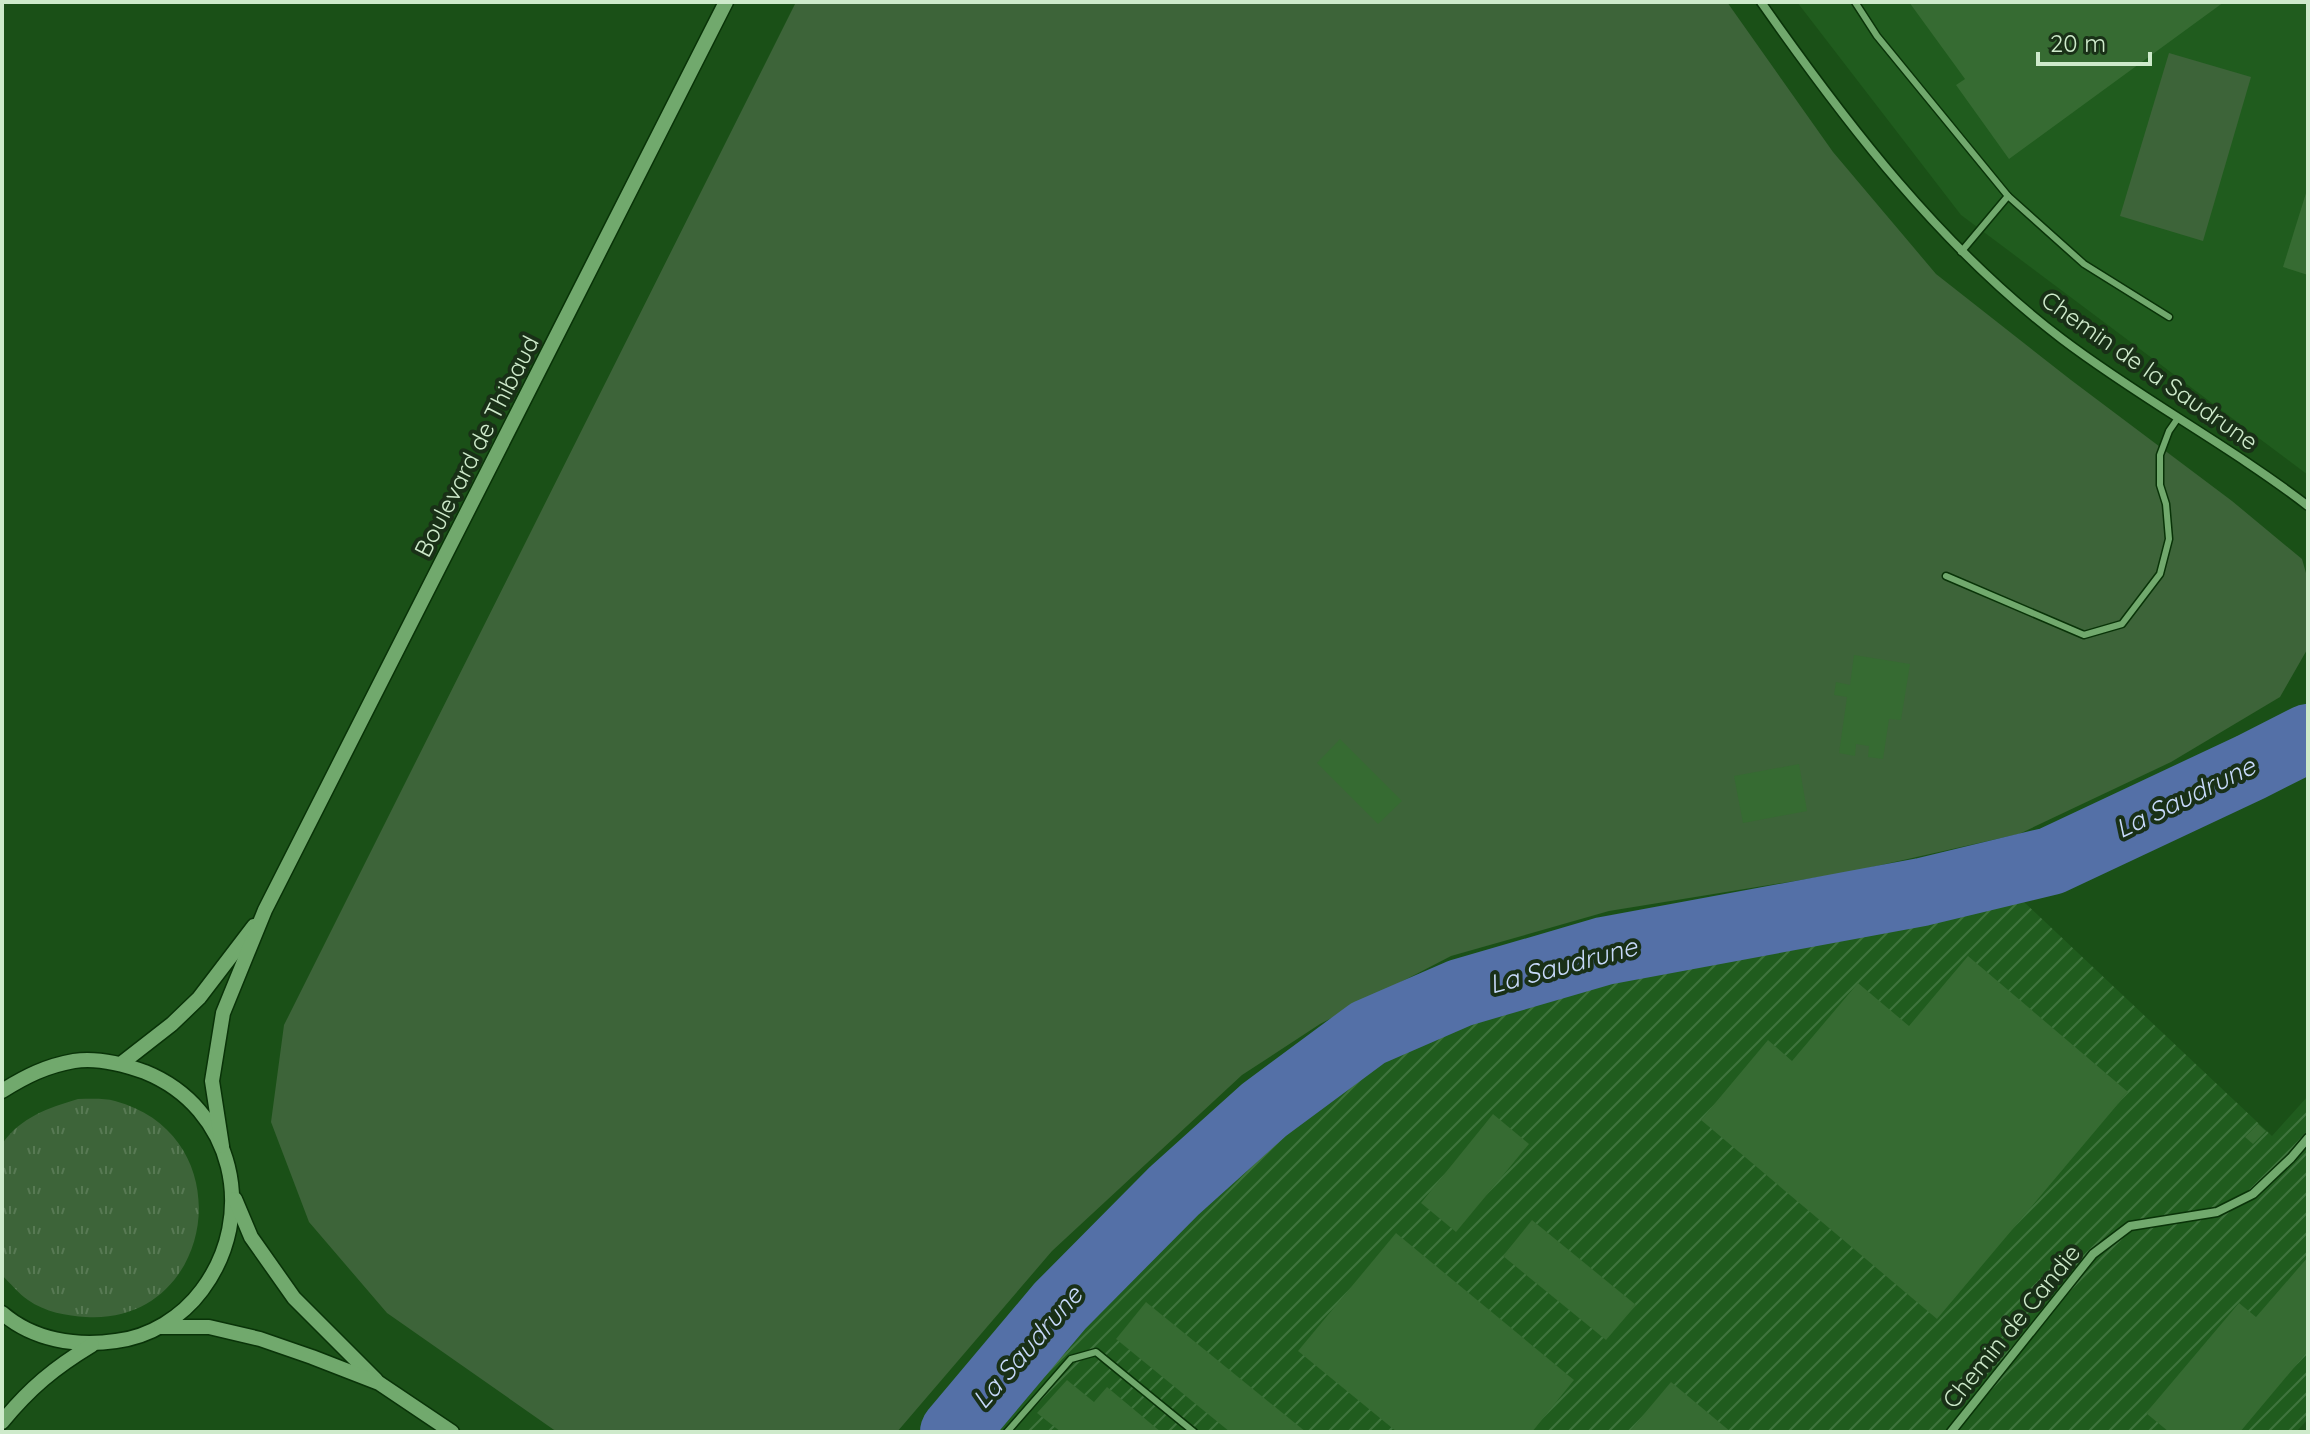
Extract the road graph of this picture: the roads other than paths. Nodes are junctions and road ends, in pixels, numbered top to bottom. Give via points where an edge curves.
1 (726, 2) edge
2 (1761, 2) edge
3 (1855, 2) edge
4 (2008, 196) junction
5 (1961, 252) junction
6 (2169, 317) dead end
7 (2178, 418) junction
8 (2308, 506) edge
9 (1946, 576) dead end
10 (265, 910) junction
11 (122, 1063) junction
12 (2, 1091) edge
13 (2308, 1138) edge
14 (222, 1146) junction
15 (233, 1194) junction
16 (2, 1313) edge
17 (161, 1327) junction
18 (92, 1345) junction
19 (379, 1383) junction
20 (2, 1422) edge
21 (452, 1432) edge
22 (1007, 1432) edge
23 (1194, 1432) edge
24 (1951, 1432) edge

1 - 10 street, Boulevard de Thibaud
2 - 5 street, Chemin de la Saudrune via 1872,154
3 - 4 lane
4 - 5 lane
4 - 6 lane via 2084,264
5 - 7 street, Chemin de la Saudrune via 2062,339
7 - 8 street, Chemin de la Saudrune
7 - 9 lane via 2160,455 2169,539 2160,574 2122,624 2084,635
10 - 11 street, Boulevard de Thibaud via 199,998
10 - 14 street, Boulevard de Thibaud via 223,1013 212,1081
11 - 12 street via 77,1060 34,1071
11 - 14 street via 163,1080 198,1108
13 - 24 street, Chemin de Candie via 2253,1194 2217,1212 2130,1226 2093,1254
14 - 15 street
15 - 17 street via 230,1234 216,1271 192,1303
15 - 19 street via 251,1237 294,1298
16 - 18 street via 49,1339
17 - 18 street
17 - 19 street via 209,1327 260,1339
18 - 20 street via 54,1367
19 - 21 street
22 - 23 lane via 1071,1359 1096,1352

